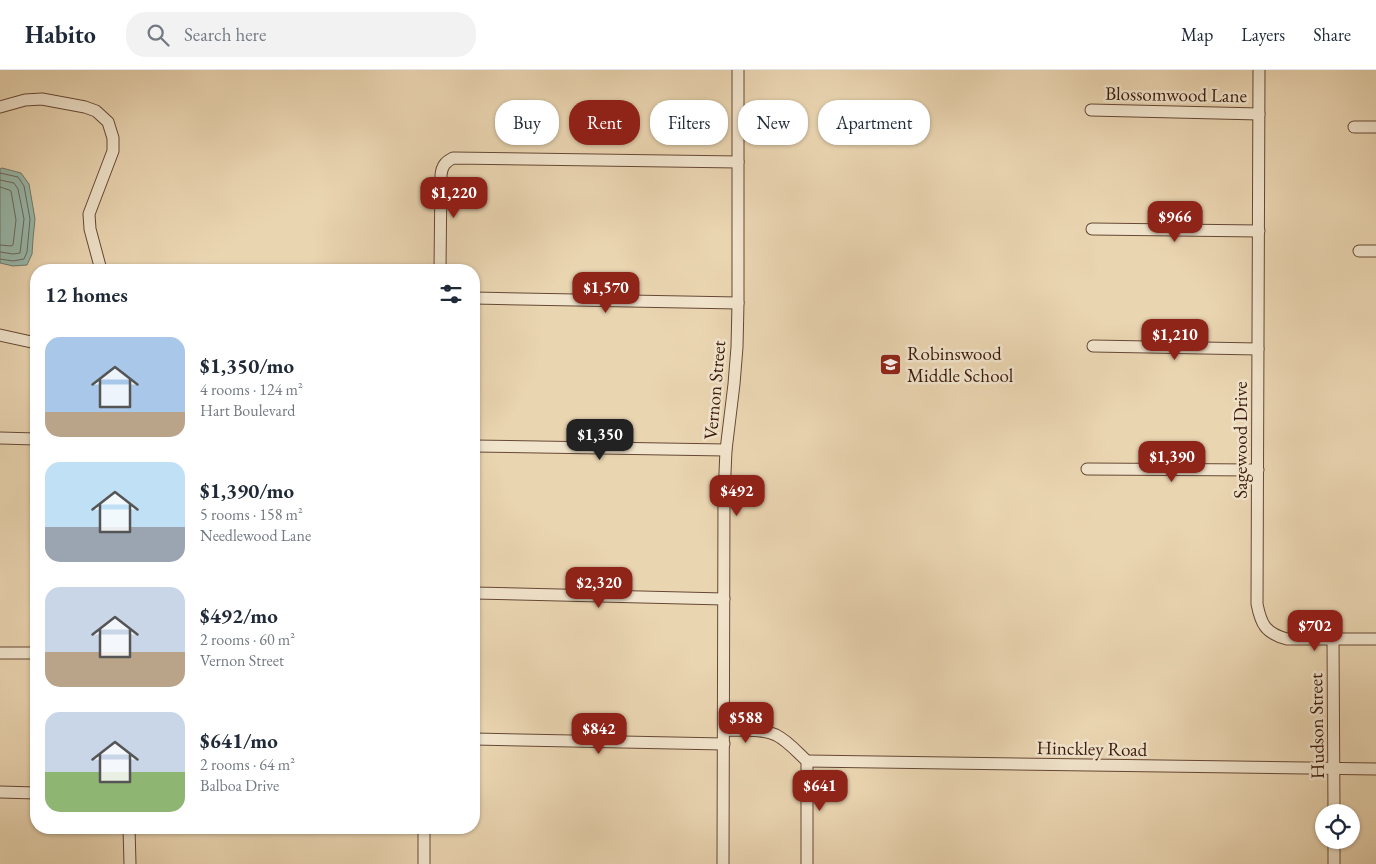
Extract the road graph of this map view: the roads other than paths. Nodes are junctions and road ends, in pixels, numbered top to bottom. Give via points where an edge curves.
1 (738, 70) edge
2 (1260, 70) edge
3 (0, 106) edge
4 (1091, 110) dead end
5 (1259, 114) junction
6 (1354, 127) dead end
7 (1376, 127) edge
8 (738, 162) junction
9 (1092, 228) dead end
10 (1259, 232) junction
11 (1359, 251) dead end
12 (1376, 252) edge
13 (100, 264) edge
14 (440, 264) edge
15 (480, 298) edge
16 (738, 303) junction
17 (0, 335) edge
18 (30, 342) edge
19 (1093, 346) dead end
20 (1258, 349) junction
21 (0, 438) edge
22 (30, 439) edge
23 (480, 446) edge
24 (726, 450) junction
25 (1087, 469) dead end
26 (1258, 470) junction
27 (480, 593) edge
28 (724, 599) junction
29 (1333, 639) junction
30 (1376, 639) edge
31 (0, 653) edge
32 (30, 653) edge
33 (724, 730) junction
34 (480, 739) edge
35 (724, 744) junction
36 (807, 761) junction
37 (1334, 768) junction
38 (1376, 769) edge
39 (0, 792) edge
40 (30, 793) edge
41 (1334, 804) edge
42 (129, 834) edge
43 (424, 834) edge
44 (1334, 849) edge
45 (130, 864) edge
46 (424, 864) edge
47 (723, 864) edge
48 (806, 864) edge
49 (1334, 864) edge

1 - 8 street, Vernon Street
2 - 5 street, Sagewood Drive
3 - 13 street via 42,98 91,109 108,122 113,138 112,151 89,214
4 - 5 street, Blossomwood Lane
5 - 10 street, Sagewood Drive
6 - 7 street
8 - 14 street via 453,158 446,161 441,175
8 - 16 street, Vernon Street
9 - 10 street
10 - 20 street, Sagewood Drive
11 - 12 street
15 - 16 street
16 - 24 street, Vernon Street via 734,384
17 - 18 street
19 - 20 street
20 - 26 street, Sagewood Drive
21 - 22 street
23 - 24 street
24 - 28 street, Vernon Street
25 - 26 street
26 - 29 street, Sagewood Drive via 1257,604 1260,620 1275,636
27 - 28 street
28 - 33 street, Vernon Street
29 - 30 street
29 - 37 street, Hudson Street
31 - 32 street
33 - 35 street, Vernon Street
33 - 36 street via 770,733
34 - 35 street
35 - 47 street, Vernon Street
36 - 37 street, Hinckley Road
36 - 48 street
37 - 38 street, Hinckley Road
37 - 41 street, Hudson Street
39 - 40 street
42 - 45 street
43 - 46 street
44 - 49 street

